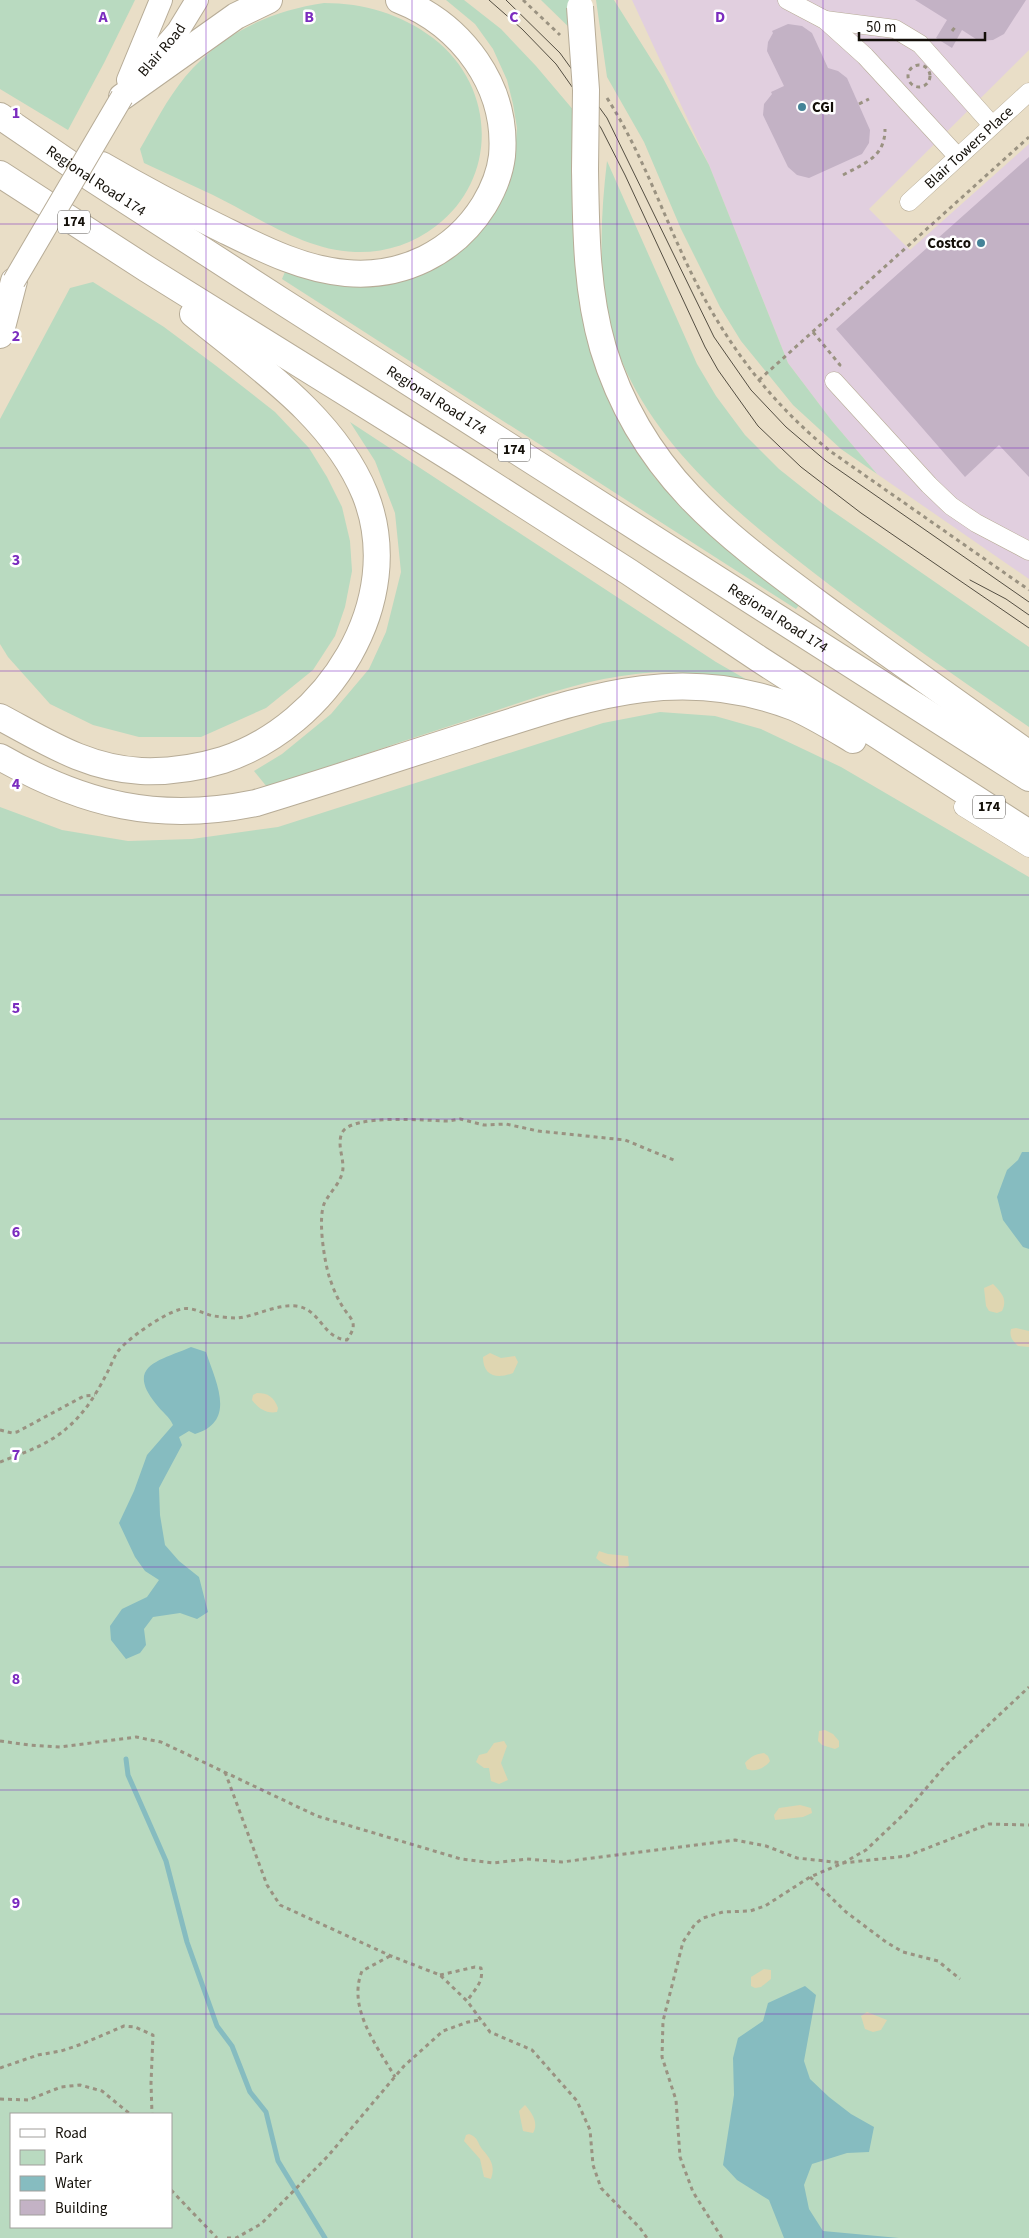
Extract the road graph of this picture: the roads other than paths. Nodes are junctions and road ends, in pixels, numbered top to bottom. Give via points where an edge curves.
1 (161, 0) edge
2 (197, 0) edge
3 (269, 0) edge
4 (399, 0) edge
5 (787, 0) edge
6 (580, 4) edge
7 (825, 20) junction
8 (1029, 92) edge
9 (122, 97) junction
10 (1, 116) edge
11 (992, 125) junction
12 (958, 157) junction
13 (0, 174) edge
14 (909, 202) dead end
15 (148, 270) junction
16 (14, 281) junction
17 (0, 305) edge
18 (0, 335) edge
19 (834, 381) road end
20 (1028, 548) edge
21 (0, 710) edge
22 (10, 723) edge
23 (1029, 754) edge
24 (0, 757) edge
25 (1029, 778) edge
26 (963, 807) junction
27 (1029, 832) edge
28 (1029, 844) edge
29 (1029, 848) edge

1 - 9 main road, Blair Road
2 - 9 main road, Blair Road via 178,31
3 - 9 highway via 236,16
4 - 10 highway via 442,24 472,53 498,109 502,140 496,180 469,226 441,250 406,267 386,272 347,273 288,259 171,204 35,126
5 - 7 street
6 - 23 highway, bridge via 586,90 587,266 599,332 628,411 666,471 704,513 744,547
7 - 11 street via 895,29 920,44
7 - 12 street via 865,56
8 - 11 street, Blair Towers Place
9 - 16 main road, Blair Road, bridge
10 - 25 highway, Regional Road 174 / 174 via 288,305
11 - 12 street, Blair Towers Place
12 - 14 street, Blair Towers Place
13 - 15 highway, 174
15 - 22 highway via 156,286 284,389 336,444 356,476 371,513 377,553 373,594 354,646 319,696 276,733 223,760 162,771 120,768 72,755
15 - 27 highway, 174 via 462,465
16 - 17 main road, Blair Road
16 - 18 highway
19 - 20 street via 951,506 976,524
21 - 22 highway
24 - 26 highway via 56,785 110,804 156,811 216,809 256,803 603,695 654,686 692,687 743,693 793,708
26 - 28 highway
26 - 29 street

